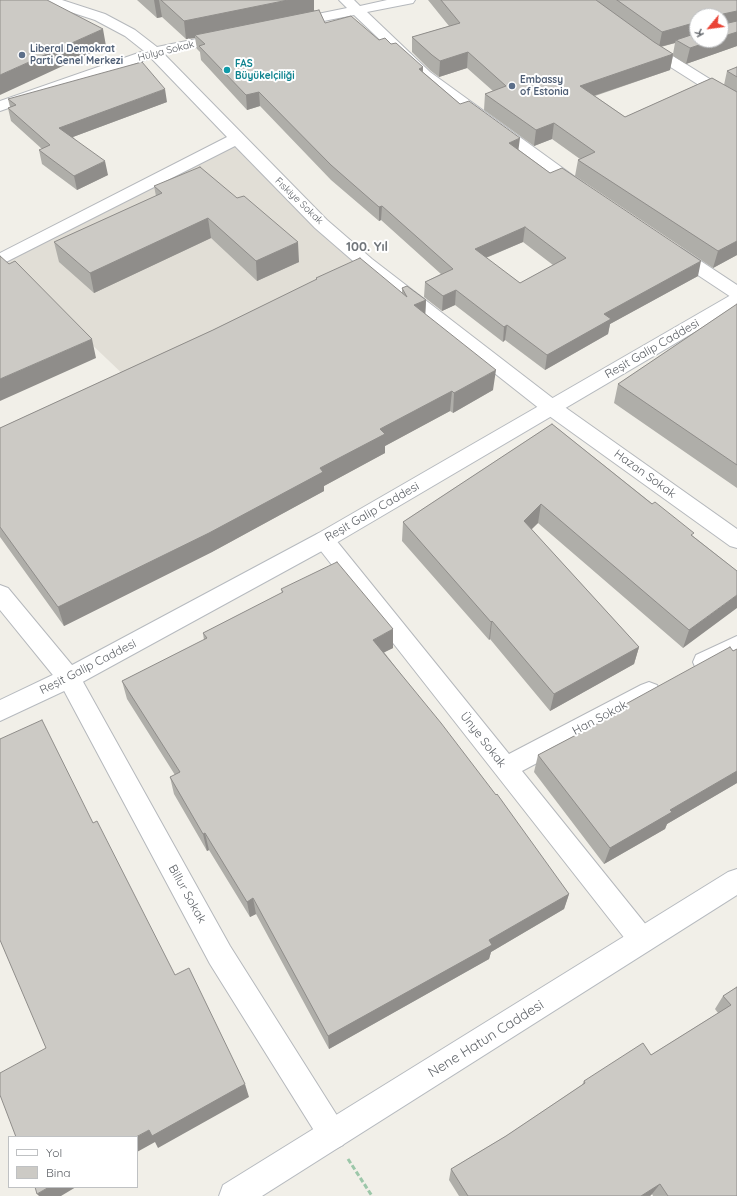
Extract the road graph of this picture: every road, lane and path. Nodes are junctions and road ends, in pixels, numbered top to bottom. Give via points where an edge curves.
1 (48, 0) edge
2 (408, 0) edge
3 (350, 5) edge
4 (277, 26) edge
5 (239, 34) edge
6 (633, 37) edge
7 (677, 48) edge
8 (154, 52) junction
9 (657, 54) junction
10 (737, 103) edge
11 (0, 106) edge
12 (236, 139) junction
13 (594, 198) edge
14 (659, 242) edge
15 (0, 260) edge
16 (737, 293) edge
17 (737, 299) edge
18 (552, 408) junction
19 (324, 540) junction
20 (737, 540) edge
21 (0, 594) edge
22 (737, 645) edge
23 (688, 671) edge
24 (69, 678) junction
25 (667, 682) edge
26 (0, 711) edge
27 (505, 768) junction
28 (737, 881) edge
29 (642, 940) junction
30 (333, 1135) junction
31 (234, 1196) edge
32 (372, 1196) edge

1 - 8 street, Fıskiye Sokak via 100,17 130,33
2 - 3 street
3 - 4 street
3 - 13 street via 425,75
5 - 8 street, Hülya Sokak
6 - 9 street
7 - 9 street
8 - 11 street, Hülya Sokak
8 - 12 street, Fıskiye Sokak
9 - 10 street
12 - 15 street
12 - 18 street, Fıskiye Sokak via 359,266
14 - 16 street
17 - 18 street, Reşit Galip Caddesi
18 - 19 street, Reşit Galip Caddesi
18 - 20 street, Hazan Sokak
19 - 24 street, Reşit Galip Caddesi
19 - 27 street, Ünye Sokak
21 - 24 street, Billur Sokak
22 - 23 street
24 - 26 street, Reşit Galip Caddesi
24 - 30 street, Billur Sokak via 220,955
25 - 27 street, Han Sokak
27 - 29 street, Ünye Sokak
28 - 29 street, Nene Hatun Caddesi
29 - 30 street, Nene Hatun Caddesi
30 - 31 street, Nene Hatun Caddesi
30 - 32 path

